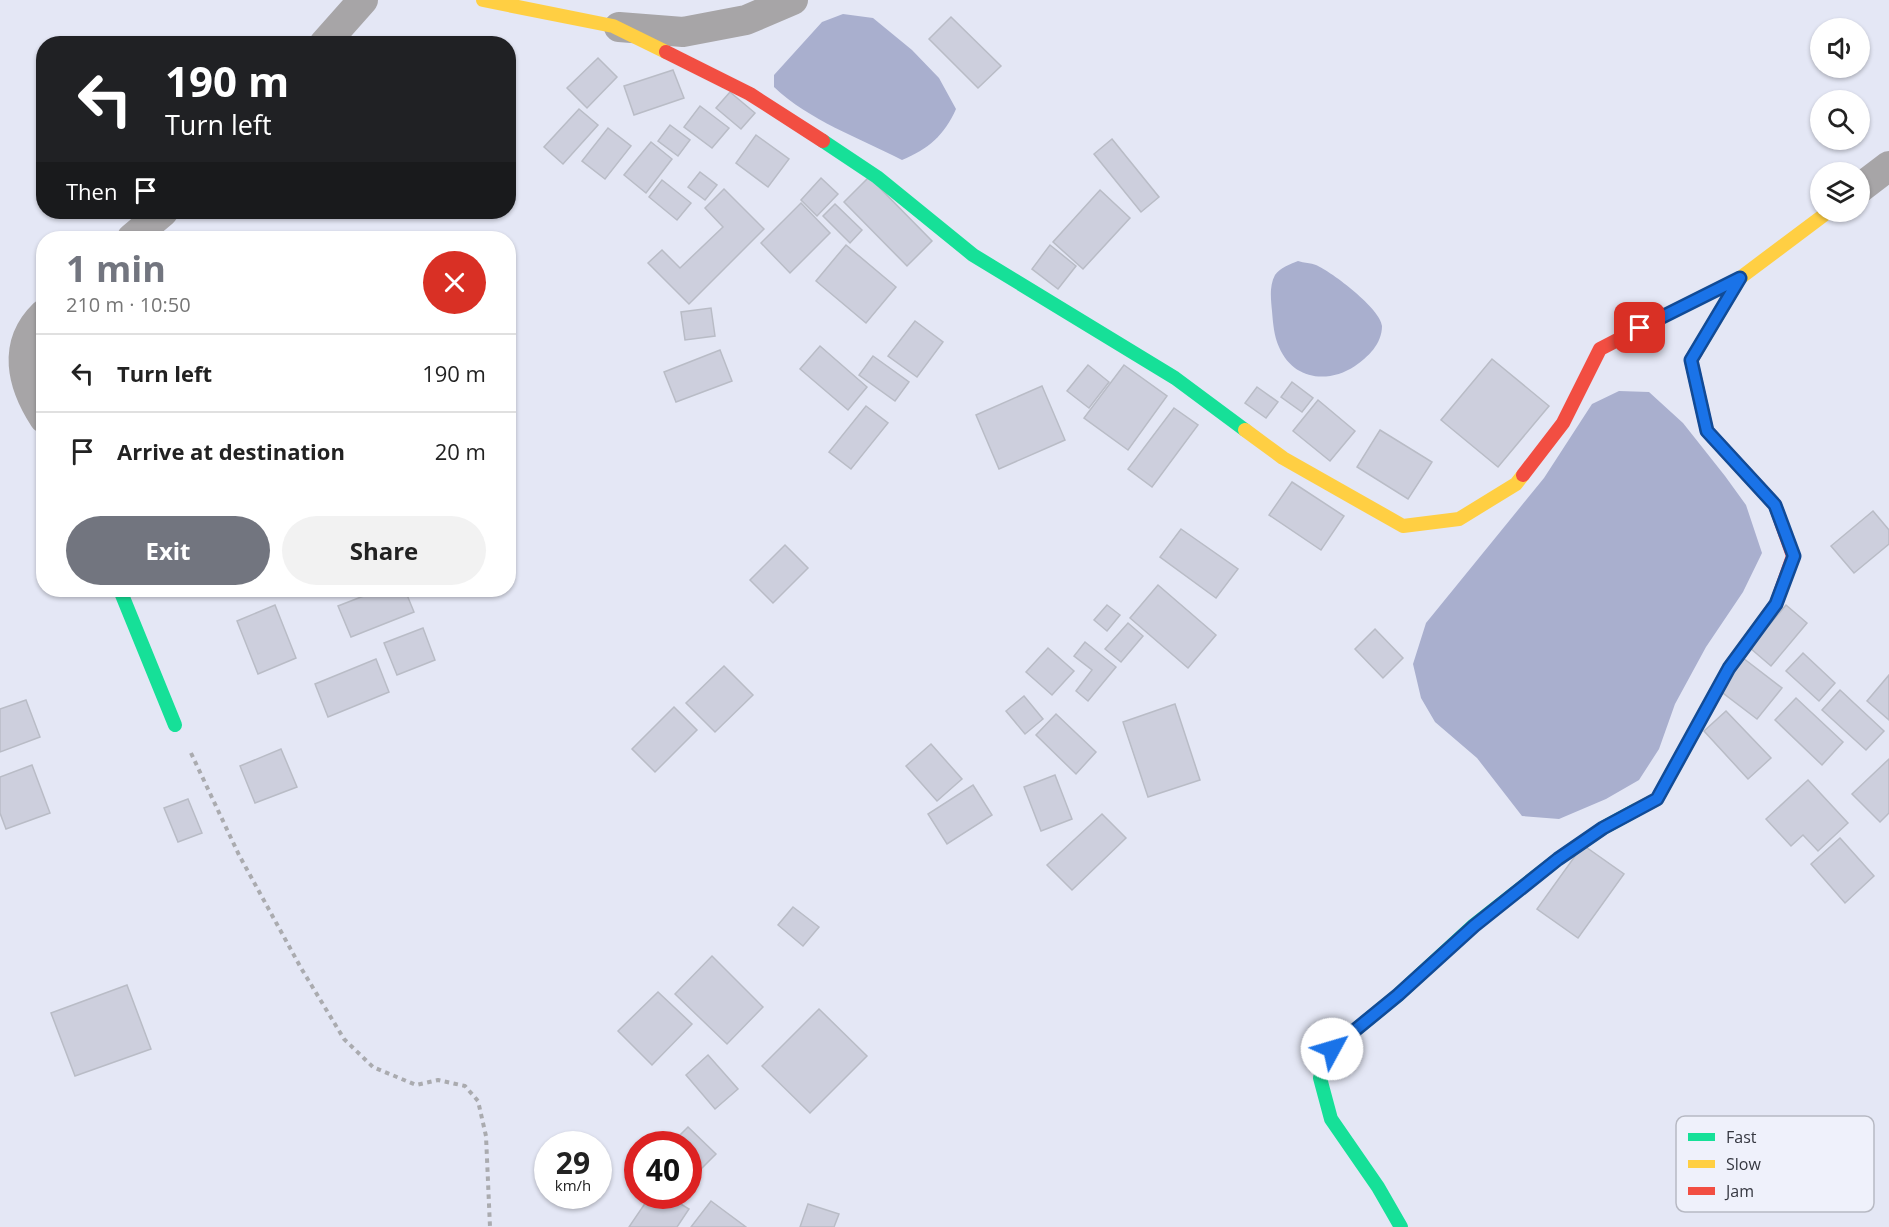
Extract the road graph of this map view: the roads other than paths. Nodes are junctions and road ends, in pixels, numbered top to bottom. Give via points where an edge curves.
1 (363, 0) edge
2 (483, 0) edge
3 (793, 0) edge
4 (613, 26) junction
5 (331, 36) edge
6 (1889, 166) edge
7 (1870, 180) edge
8 (155, 219) edge
9 (1815, 222) edge
10 (140, 231) edge
11 (1740, 278) junction
12 (36, 322) edge
13 (36, 405) edge
14 (123, 597) edge
15 (175, 725) road end
16 (1401, 1227) edge

1 - 5 street
2 - 4 street
3 - 4 street via 746,20 683,32
4 - 11 street via 750,94 877,177 974,255 1175,378 1283,458 1403,526 1459,519 1516,484 1563,423 1600,349
6 - 7 street
8 - 10 street
9 - 11 street
11 - 16 street via 1691,360 1707,431 1775,505 1794,556 1776,604 1729,668 1657,799 1603,828 1558,859 1332,1049 1320,1078 1331,1119
12 - 13 street via 24,348 24,374
14 - 15 street

